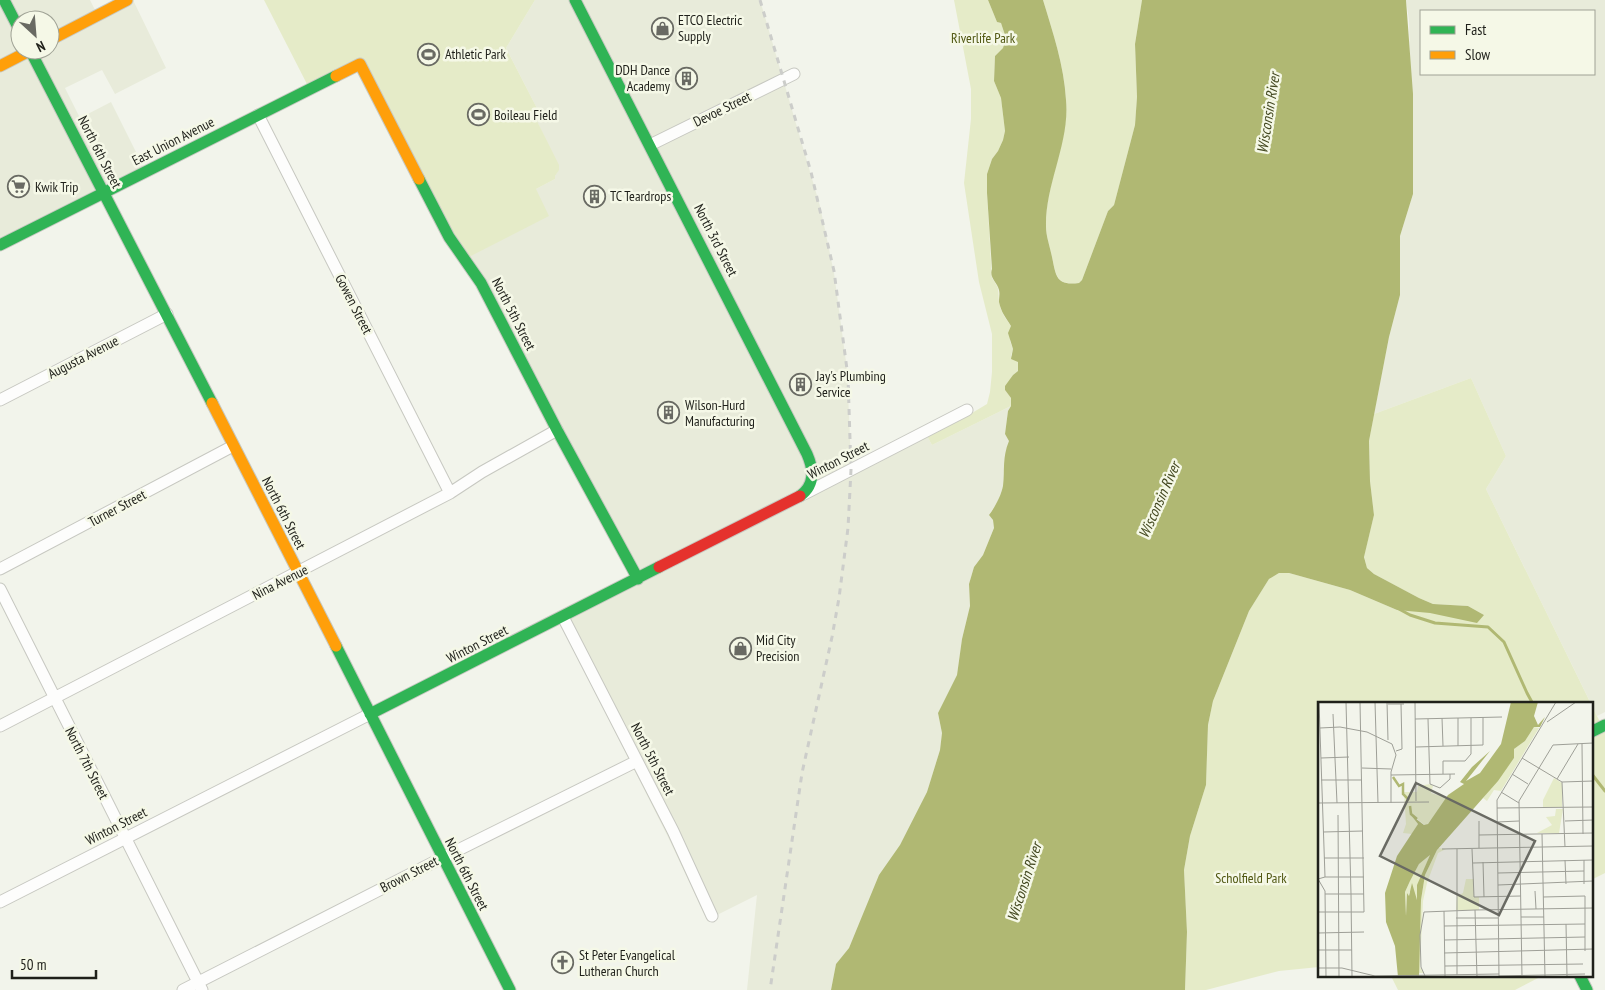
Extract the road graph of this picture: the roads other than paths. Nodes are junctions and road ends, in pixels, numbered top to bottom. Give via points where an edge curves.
1 (4, 0) edge
2 (128, 0) edge
3 (576, 0) edge
4 (10, 12) edge
5 (60, 33) edge
6 (11, 60) edge
7 (35, 60) edge
8 (360, 64) joint
9 (0, 66) edge
10 (794, 74) dead end
11 (258, 115) junction
12 (650, 145) junction
13 (104, 192) junction
14 (0, 245) edge
15 (167, 314) junction
16 (0, 400) edge
17 (967, 410) dead end
18 (557, 430) junction
19 (234, 446) junction
20 (450, 493) junction
21 (802, 495) junction
22 (0, 569) edge
23 (298, 573) junction
24 (638, 579) junction
25 (0, 589) edge
26 (563, 617) junction
27 (55, 698) junction
28 (370, 714) junction
29 (1605, 725) edge
30 (0, 726) edge
31 (1592, 732) edge
32 (637, 761) junction
33 (125, 838) junction
34 (442, 858) junction
35 (0, 902) edge
36 (712, 916) dead end
37 (1581, 978) edge
38 (200, 986) edge
39 (183, 990) edge
40 (510, 990) edge
41 (1587, 990) edge

1 - 4 street
2 - 5 street
3 - 12 street, North 3rd Street
6 - 9 street
7 - 13 street, North 6th Street
8 - 11 street, East Union Avenue
8 - 18 street, North 5th Street via 449,237 481,283
10 - 12 street, Devoe Street
11 - 13 street, East Union Avenue
11 - 20 street, Gowen Street
12 - 21 street, North 3rd Street via 811,462 814,478
13 - 14 street, East Union Avenue
13 - 15 street, North 6th Street
15 - 16 street, Augusta Avenue
15 - 19 street, North 6th Street
17 - 21 street, Winton Street
18 - 20 street, Nina Avenue
18 - 24 street, North 5th Street
19 - 22 street, Turner Street
19 - 23 street, North 6th Street
20 - 23 street, Nina Avenue
21 - 24 street, Winton Street
23 - 27 street, Nina Avenue
23 - 28 street, North 6th Street
24 - 26 street, Winton Street
25 - 27 street, North 7th Street
26 - 28 street, Winton Street
26 - 32 street, North 5th Street
27 - 30 street, Nina Avenue
27 - 33 street, North 7th Street
28 - 33 street, Winton Street
28 - 34 street, North 6th Street
29 - 31 street
32 - 34 street, Brown Street
32 - 36 street, North 5th Street
33 - 35 street, Winton Street
33 - 38 street, North 7th Street
34 - 38 street, Brown Street
34 - 40 street, North 6th Street
37 - 41 street
38 - 39 street, Brown Street

